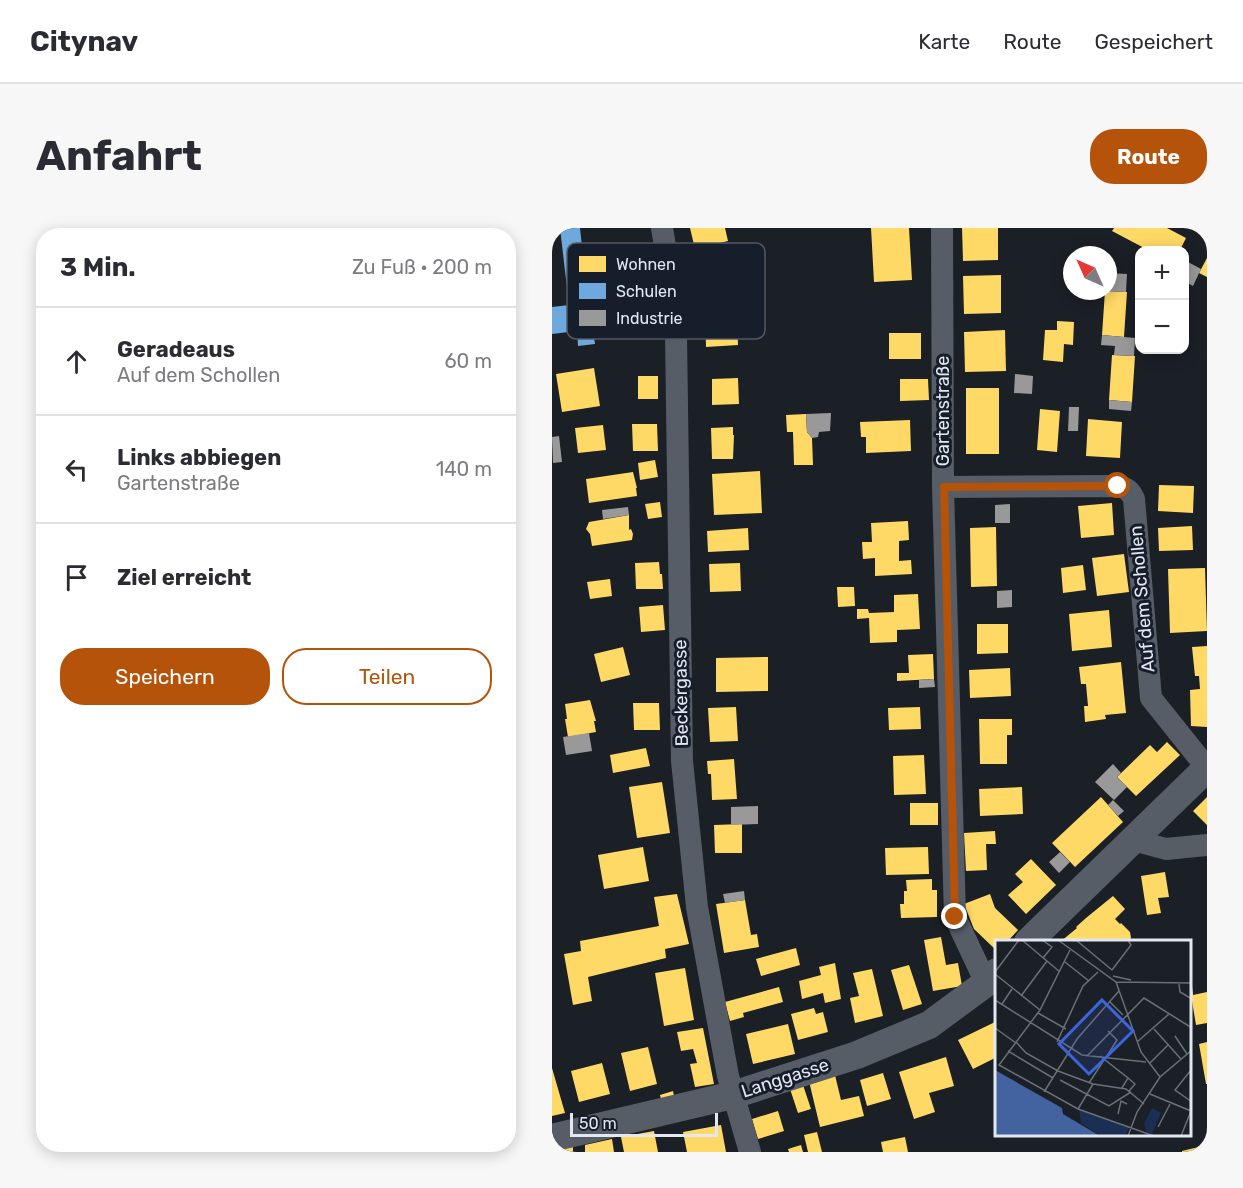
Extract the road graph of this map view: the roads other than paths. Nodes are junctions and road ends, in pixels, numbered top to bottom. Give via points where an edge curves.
1 (662, 228) edge
2 (942, 228) edge
3 (664, 243) edge
4 (676, 339) edge
5 (944, 487) junction
6 (1207, 768) edge
7 (1133, 840) junction
8 (1207, 845) edge
9 (1030, 940) edge
10 (992, 977) edge
11 (733, 1095) junction
12 (552, 1138) edge
13 (750, 1152) edge

1 - 3 street, Beckergasse
2 - 5 street, Gartenstraße
4 - 11 street, Beckergasse via 682,761 696,907
5 - 6 street, Auf dem Schollen via 1118,486 1131,493 1151,698
5 - 10 street, Gartenstraße via 955,917
6 - 7 street
7 - 8 street via 1166,849
7 - 9 street
10 - 11 street, Langgasse via 929,1025 857,1055
11 - 12 street, Langgasse
11 - 13 street, Beckergasse

